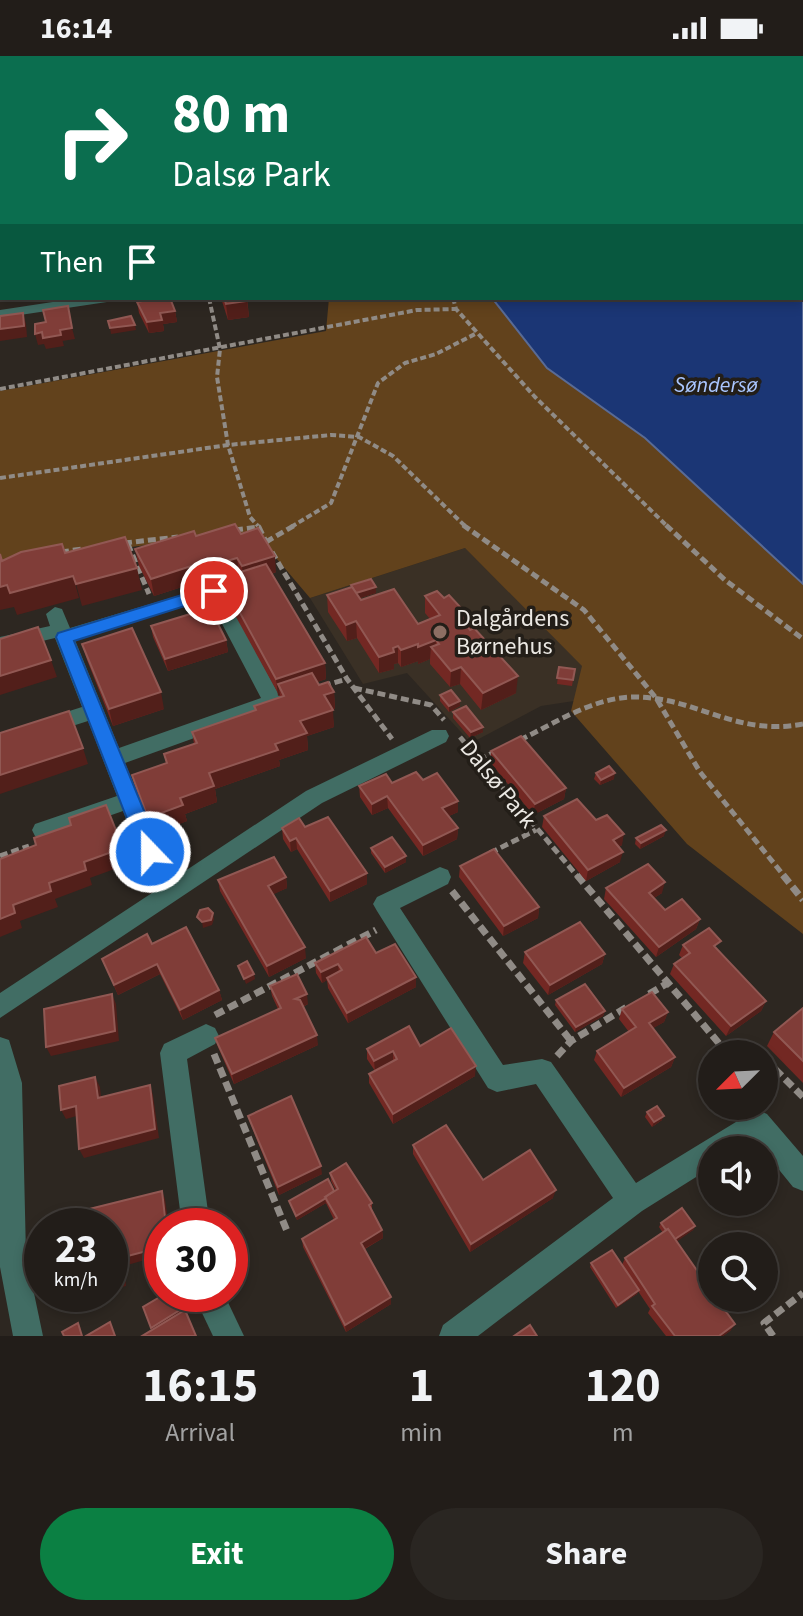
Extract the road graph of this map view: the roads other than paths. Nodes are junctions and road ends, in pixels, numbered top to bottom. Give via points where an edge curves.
1 (79, 300) edge
2 (24, 304) edge
3 (0, 314) edge
4 (60, 627) junction
5 (0, 644) edge
6 (94, 711) junction
7 (446, 733) road end
8 (0, 741) edge
9 (113, 759) junction
10 (130, 800) junction
11 (43, 830) road end
12 (440, 877) road end
13 (168, 896) junction
14 (0, 1007) edge
15 (206, 1036) road end
16 (0, 1049) edge
17 (737, 1136) edge
18 (769, 1136) edge
19 (778, 1147) edge
20 (698, 1160) edge
21 (803, 1177) edge
22 (632, 1201) junction
23 (194, 1208) edge
24 (217, 1312) edge
25 (28, 1336) edge
26 (229, 1336) edge
27 (454, 1336) edge

1 - 2 street
2 - 3 street
4 - 5 street
4 - 6 street
4 - 9 street via 156,609 214,591 273,702
6 - 8 street
6 - 9 street
7 - 13 street, Dalsø Park via 314,797
9 - 10 street
10 - 11 street
10 - 13 street
12 - 22 street via 385,904 497,1079 542,1071
13 - 14 street, Dalsø Park
15 - 23 street via 173,1053
16 - 25 street via 9,1083 12,1255
17 - 18 street via 758,1123
19 - 21 street
20 - 22 street
22 - 27 street
24 - 26 street

